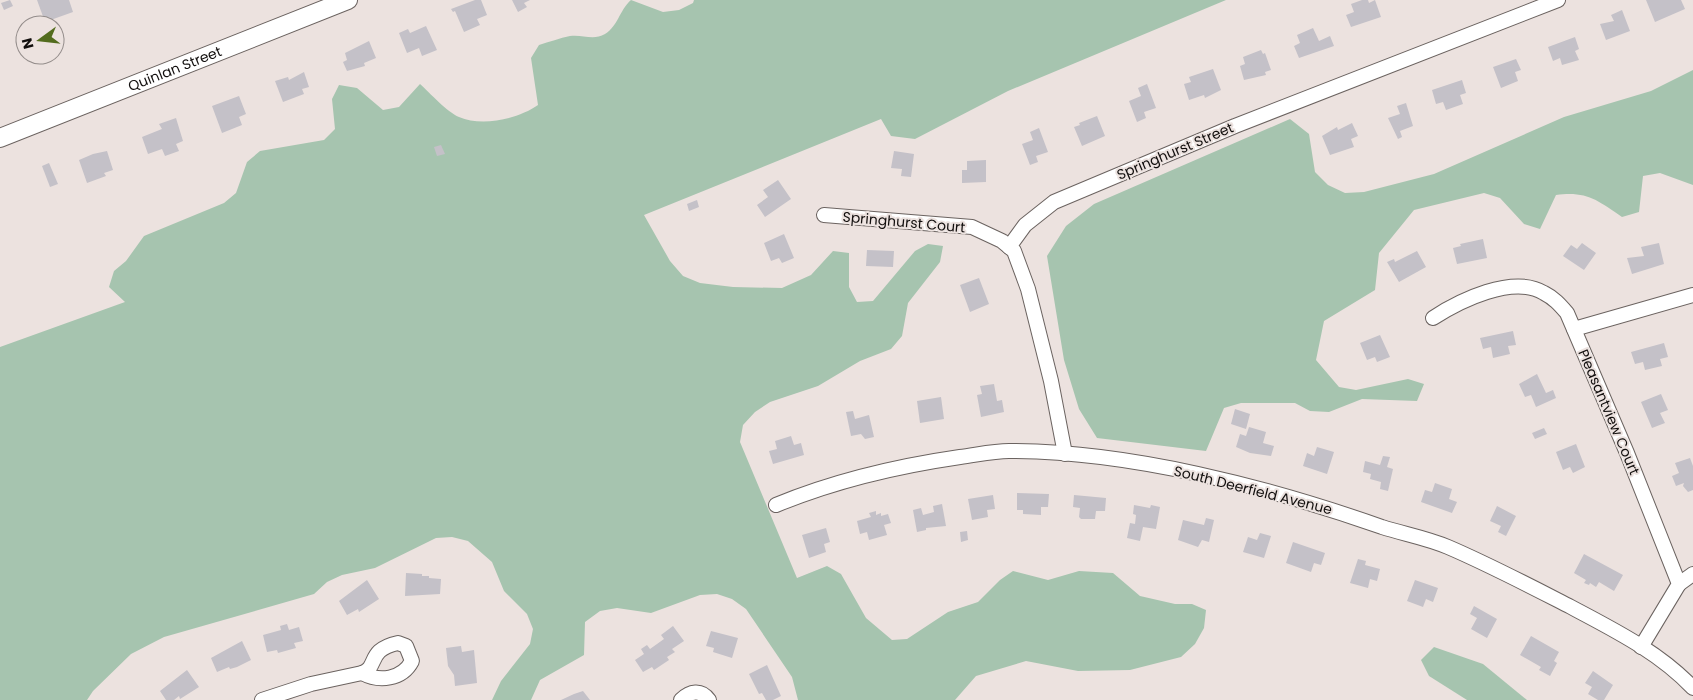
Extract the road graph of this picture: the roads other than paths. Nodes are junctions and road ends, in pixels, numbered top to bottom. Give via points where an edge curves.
1 (348, 0) edge
2 (1558, 0) edge
3 (0, 138) edge
4 (824, 215) dead end
5 (1009, 247) junction
6 (1693, 295) edge
7 (1433, 318) dead end
8 (1574, 329) junction
9 (1065, 454) junction
10 (776, 505) dead end
11 (1693, 574) edge
12 (1679, 584) junction
13 (1641, 647) junction
14 (362, 673) dead end
15 (1693, 688) edge
16 (262, 700) edge
17 (680, 700) edge
18 (709, 700) edge

1 - 3 street, Quinlan Street
2 - 5 street, Springhurst Street via 1234,126 1054,202 1025,225
4 - 5 street, Springhurst Court via 972,227
5 - 9 street via 1014,251 1028,289
6 - 8 street
7 - 8 street, Pleasantview Court via 1475,294 1525,288 1543,291 1556,300
8 - 12 street, Pleasantview Court
9 - 10 street, South Deerfield Avenue via 1007,451 921,463 807,492
9 - 13 street, South Deerfield Avenue via 1209,477 1334,510 1445,546 1510,576
11 - 12 street
12 - 13 street
13 - 15 street, South Deerfield Avenue via 1659,658
14 - 16 street via 311,684
17 - 18 street via 698,692

